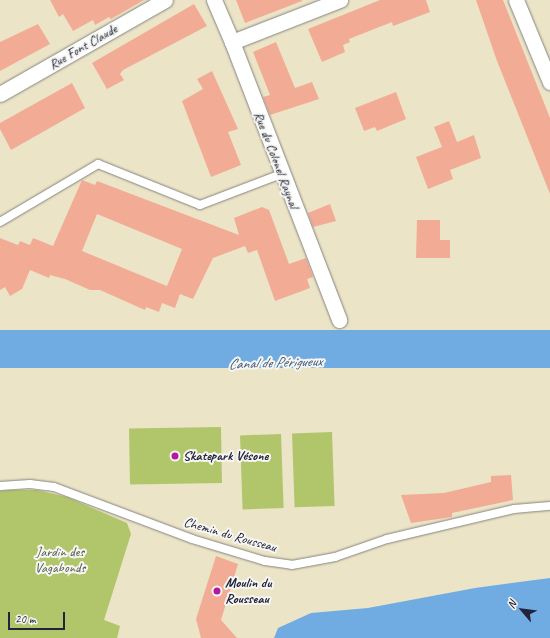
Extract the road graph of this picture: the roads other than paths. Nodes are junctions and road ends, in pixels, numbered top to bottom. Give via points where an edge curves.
1 (165, 0) edge
2 (214, 0) edge
3 (340, 0) edge
4 (516, 0) edge
5 (232, 42) junction
6 (550, 82) edge
7 (0, 94) edge
8 (281, 174) junction
9 (0, 222) edge
10 (338, 320) dead end
11 (0, 486) edge
12 (550, 506) edge

1 - 7 street, Rue Font Claude
2 - 5 street, Rue du Colonel Raynal
3 - 5 street
4 - 6 street
5 - 8 street, Rue du Colonel Raynal
8 - 9 lane via 200,205 98,164
8 - 10 street, Rue du Colonel Raynal
11 - 12 lane, Chemin du Rousseau via 30,484 54,487 192,539 265,561 292,565 335,557 387,539 514,509

